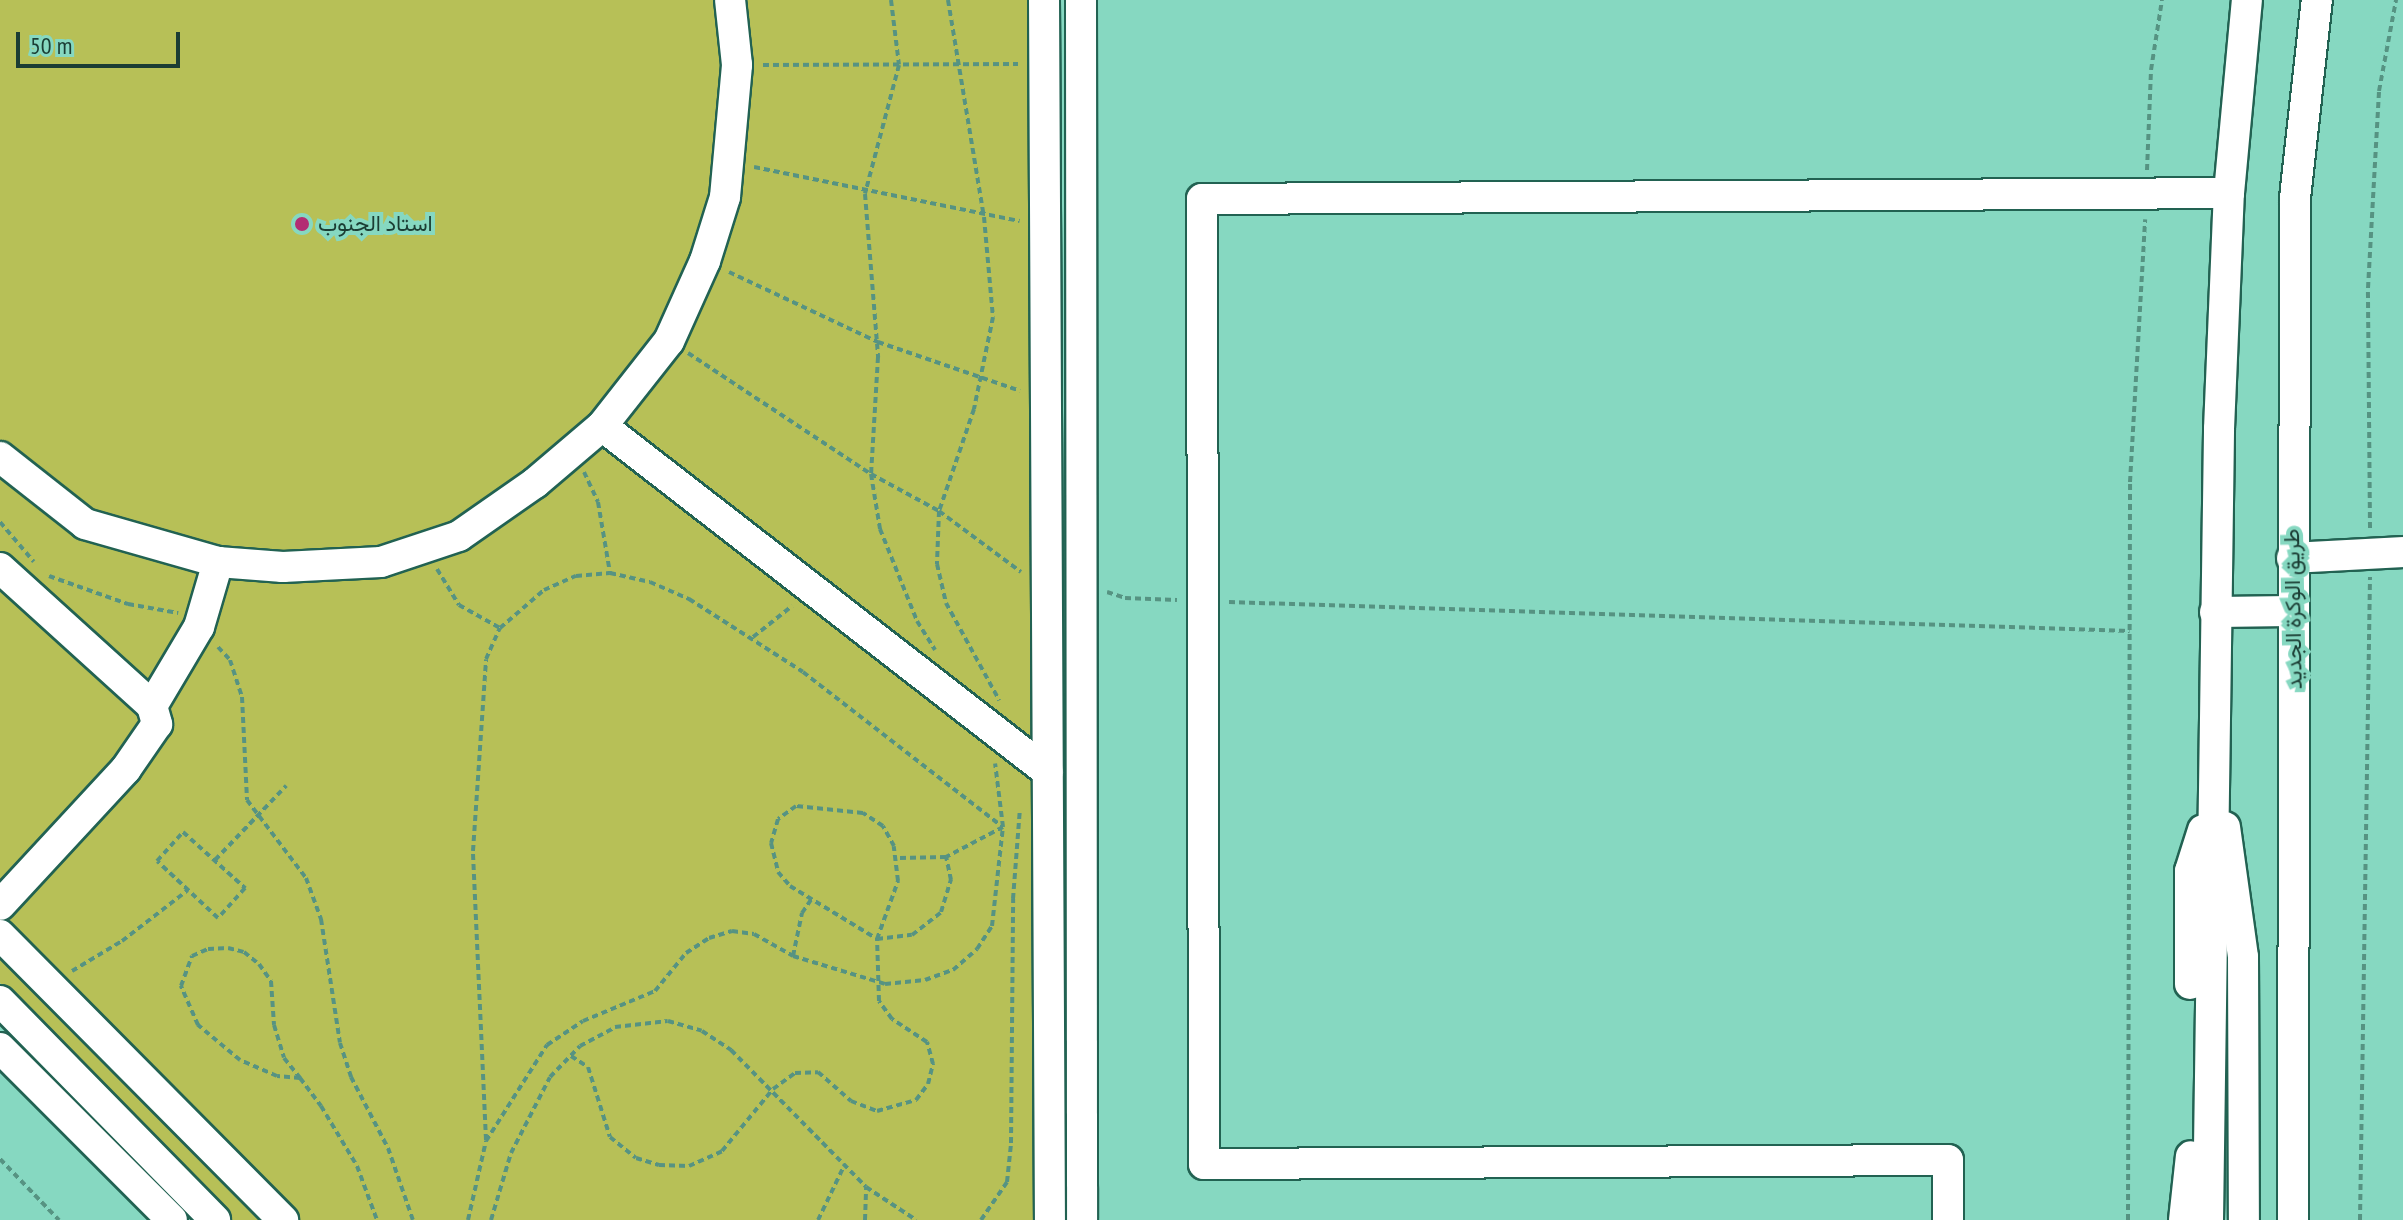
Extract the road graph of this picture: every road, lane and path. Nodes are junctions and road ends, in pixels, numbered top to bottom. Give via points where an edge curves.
1 (730, 0) edge
2 (891, 0) edge
3 (948, 0) edge
4 (1044, 0) edge
5 (1081, 0) edge
6 (2162, 0) edge
7 (2247, 0) edge
8 (2317, 0) edge
9 (2396, 0) edge
10 (956, 64) junction
11 (1044, 64) junction
12 (737, 65) junction
13 (899, 65) junction
14 (729, 161) junction
15 (2229, 193) junction
16 (865, 194) junction
17 (2146, 194) junction
18 (984, 217) junction
19 (1045, 224) junction
20 (705, 261) junction
21 (669, 341) junction
22 (878, 342) junction
23 (980, 380) junction
24 (1046, 398) junction
25 (602, 426) junction
26 (574, 450) junction
27 (0, 457) edge
28 (871, 474) junction
29 (939, 511) junction
30 (0, 522) edge
31 (427, 546) junction
32 (2403, 552) edge
33 (2370, 554) junction
34 (2292, 558) junction
35 (218, 562) junction
36 (0, 568) edge
37 (610, 573) junction
38 (1047, 580) junction
39 (1082, 583) junction
40 (813, 590) junction
41 (1202, 601) junction
42 (2293, 611) junction
43 (2215, 612) junction
44 (199, 627) junction
45 (500, 628) junction
46 (2130, 631) junction
47 (753, 637) junction
48 (2294, 647) junction
49 (941, 659) dead end
50 (1001, 704) dead end
51 (152, 706) junction
52 (993, 758) dead end
53 (2213, 758) junction
54 (1048, 772) junction
55 (286, 786) dead end
56 (2213, 801) junction
57 (1021, 804) dead end
58 (257, 813) junction
59 (1003, 827) junction
60 (946, 857) junction
61 (899, 858) junction
62 (215, 860) junction
63 (188, 890) junction
64 (812, 898) junction
65 (0, 905) edge
66 (0, 935) edge
67 (877, 939) junction
68 (793, 956) junction
69 (877, 982) junction
70 (49, 985) junction
71 (0, 1001) edge
72 (0, 1048) edge
73 (571, 1056) junction
74 (300, 1078) junction
75 (773, 1089) junction
76 (486, 1141) junction
77 (0, 1159) edge
78 (845, 1164) junction
79 (866, 1187) junction
80 (59, 1220) edge
81 (172, 1220) edge
82 (215, 1220) edge
83 (283, 1220) edge
84 (377, 1220) edge
85 (413, 1220) edge
86 (468, 1220) edge
87 (491, 1220) edge
88 (818, 1220) edge
89 (865, 1220) edge
90 (916, 1220) edge
91 (981, 1220) edge
92 (1050, 1220) edge
93 (1082, 1220) edge
94 (1948, 1220) edge
95 (2128, 1220) edge
96 (2184, 1220) edge
97 (2208, 1220) edge
98 (2244, 1220) edge
99 (2293, 1220) edge
100 (2310, 1220) edge
101 (2360, 1220) edge

1 - 12 street
2 - 13 path
3 - 10 path
4 - 11 street
5 - 39 street
6 - 17 path via 2151,70
7 - 15 street
8 - 34 street, طريق الوكرة الجديد via 2295,198
9 - 33 path via 2379,91 2368,288
10 - 11 path
10 - 13 path
10 - 18 path
11 - 19 street
12 - 13 path
12 - 14 street
13 - 16 path
14 - 16 path
14 - 20 street via 725,197
15 - 17 street
15 - 43 street
16 - 18 path
16 - 22 path
17 - 41 street via 1202,199
17 - 46 path via 2130,482
18 - 19 path
18 - 23 path via 993,317
19 - 24 street
20 - 21 street
20 - 22 path
21 - 25 street
21 - 28 path
22 - 23 path
22 - 28 path
23 - 24 path
23 - 29 path
24 - 38 street
25 - 26 street
25 - 40 street
26 - 31 street via 459,536
26 - 37 path via 598,502
27 - 35 street via 85,524
28 - 29 path
28 - 49 path via 880,529 917,621
29 - 38 path via 1030,579
29 - 50 path via 937,564 946,603
30 - 44 path via 52,578 128,604 174,609
31 - 35 street via 381,562 283,567
31 - 45 path via 459,605
32 - 33 street
33 - 34 street
33 - 101 path
34 - 42 street, طريق الوكرة الجديد
35 - 44 street
36 - 51 street
37 - 45 path via 576,576 544,590
37 - 47 path via 689,599
38 - 54 street
39 - 41 path via 1125,598
39 - 93 street
40 - 47 path
40 - 54 street
41 - 46 path
41 - 94 street via 1204,1164 1948,1160
42 - 43 street
42 - 48 street, طريق الوكرة الجديد
43 - 53 street
44 - 51 street
44 - 58 path via 230,660 238,685 246,733 243,784
45 - 76 path via 486,659 473,851
46 - 95 path
47 - 59 path
48 - 99 street, طريق الوكرة الجديد
48 - 100 street via 2311,736
51 - 65 street via 157,724 126,769
52 - 59 path
53 - 56 street
53 - 98 street via 2239,902
54 - 92 street
55 - 58 path
56 - 96 street via 2190,871 2191,1170
56 - 97 street
57 - 91 path via 1013,899 1011,1143 1007,1182
58 - 62 path
58 - 85 path via 306,878 321,919 340,1043 351,1077 388,1148
59 - 60 path
59 - 69 path via 992,926 977,949 953,970 925,980
60 - 61 path
60 - 67 path via 949,895 935,919 912,935
61 - 64 path via 883,826 863,813 787,808 773,830 774,858 790,886
61 - 67 path via 898,881
62 - 63 path via 245,888 218,918
62 - 63 path via 183,832 157,861
63 - 70 path via 122,941
64 - 67 path
64 - 68 path via 802,913
66 - 70 street
67 - 69 path
68 - 69 path
68 - 76 path via 754,934 732,931 709,938 686,953 655,991 583,1021 547,1045
69 - 75 path via 881,1007 927,1042 933,1064 928,1084 916,1100 877,1111 851,1101 818,1072 795,1073
70 - 83 street
71 - 82 street
72 - 81 street
73 - 75 path via 615,1027 668,1021 702,1031
73 - 75 path via 588,1067 610,1137 636,1158 659,1165 689,1166 722,1151
73 - 87 path via 528,1114
74 - 74 path via 284,1058 274,1025 271,981 259,964 228,948 192,956 181,986 198,1025 240,1060 277,1076
74 - 84 path via 357,1166
75 - 78 path
76 - 86 path
77 - 80 path
78 - 79 path
78 - 88 path
79 - 89 path
79 - 90 path

